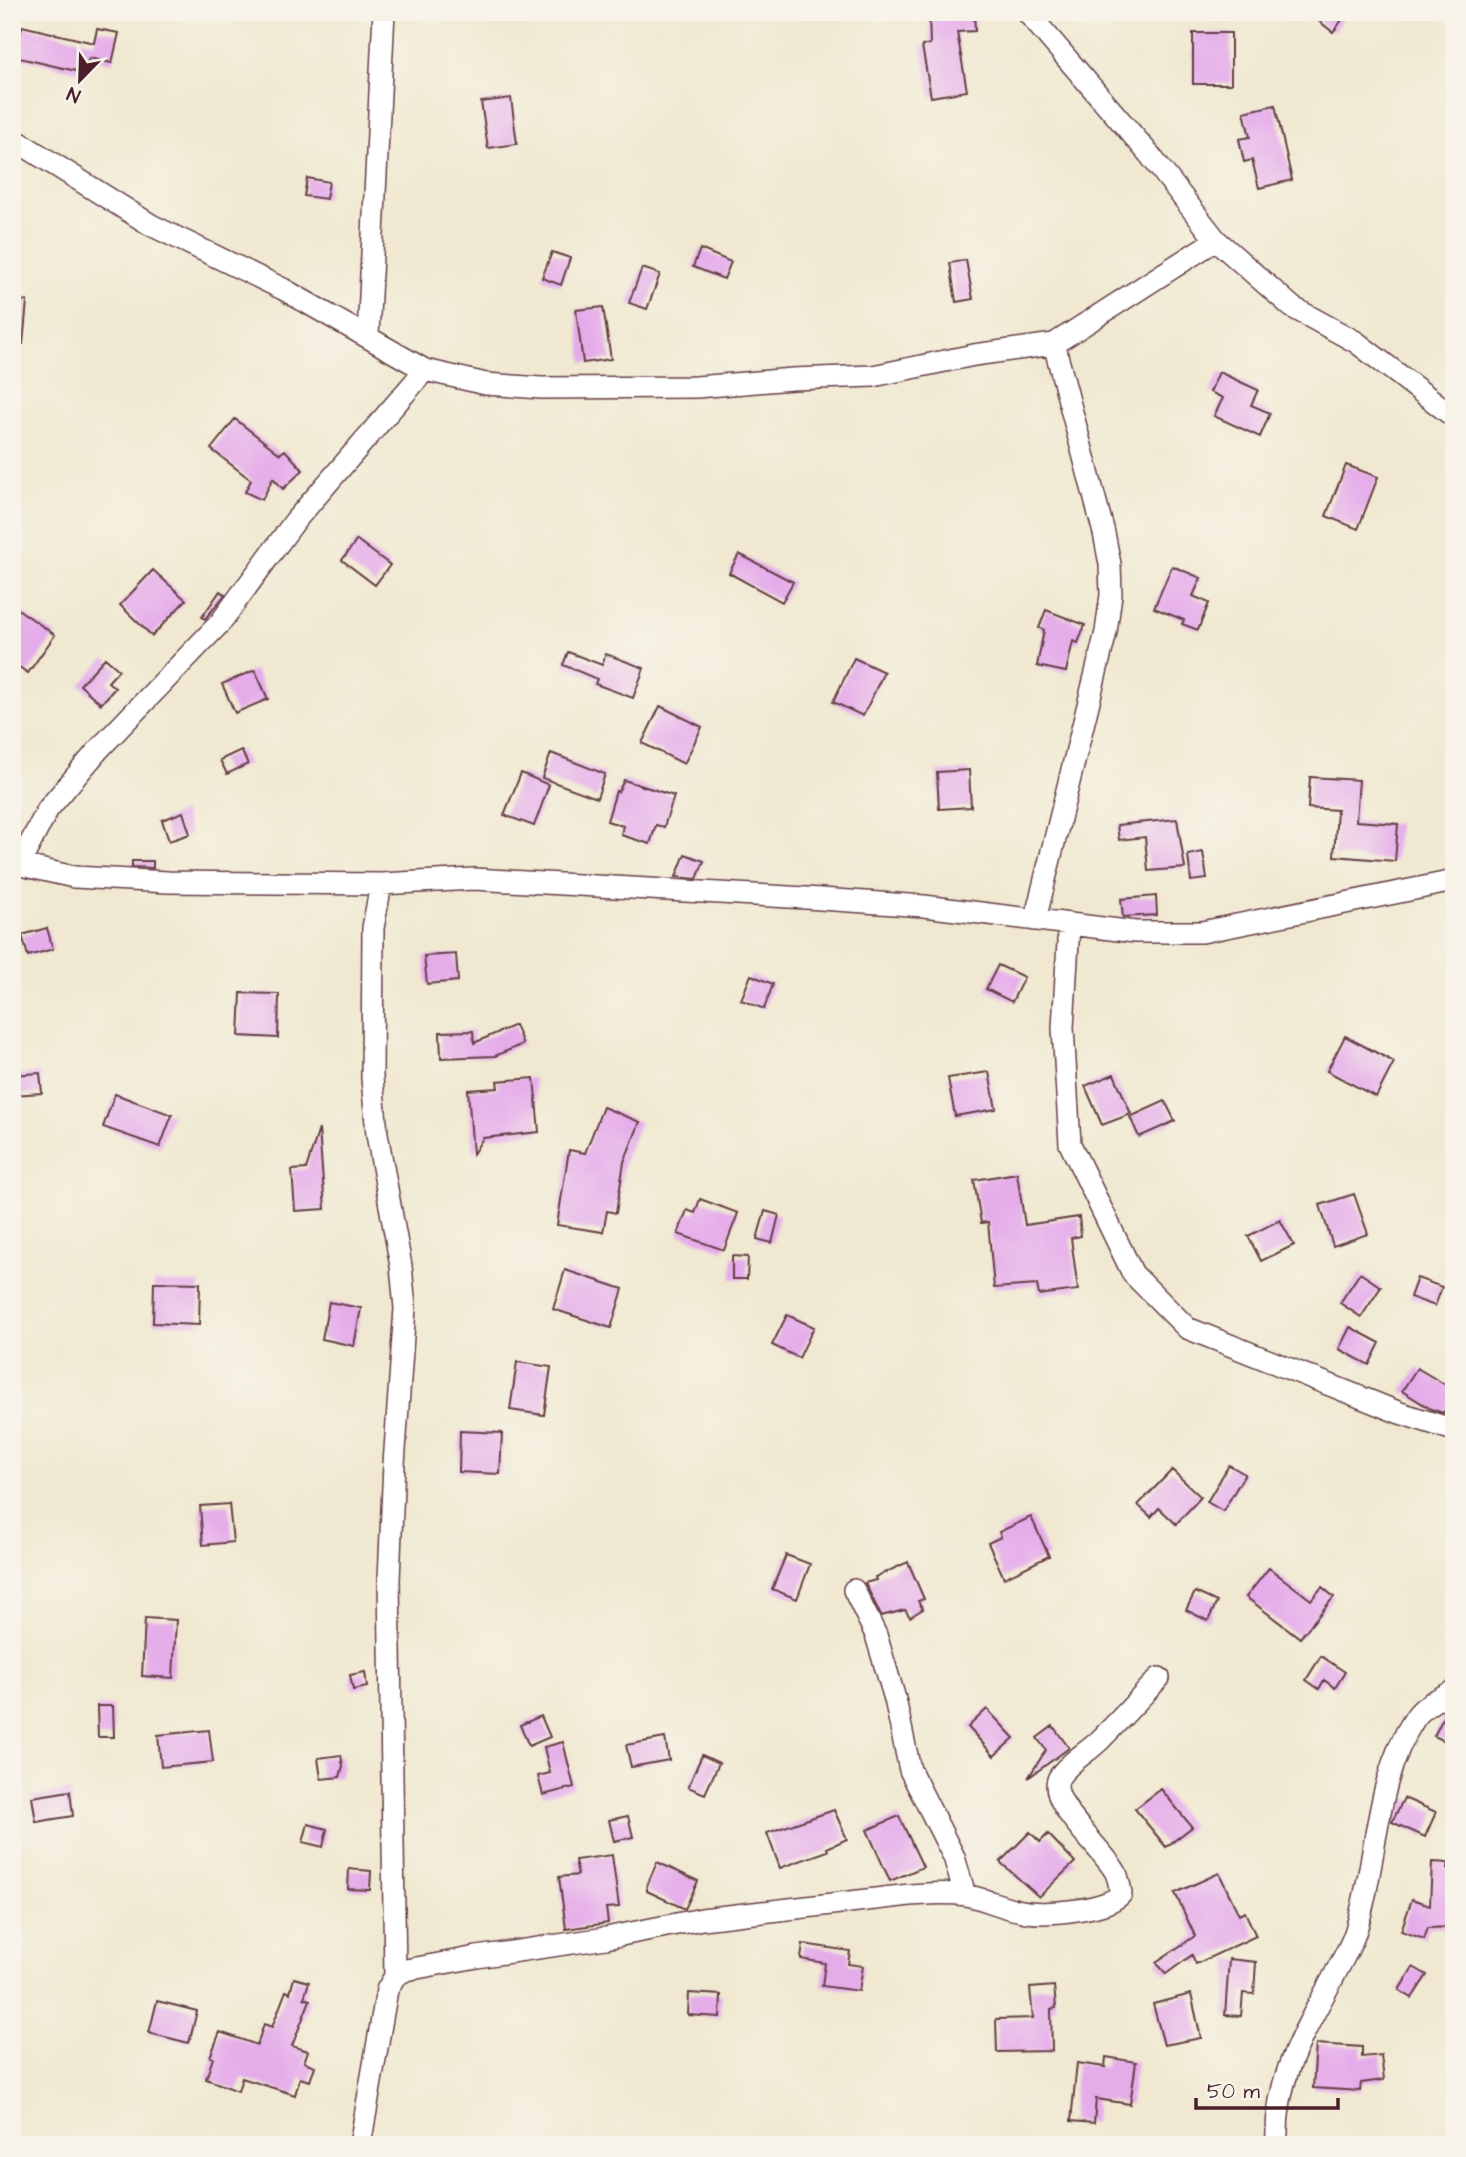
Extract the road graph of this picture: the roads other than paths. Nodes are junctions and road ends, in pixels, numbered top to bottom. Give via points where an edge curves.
1 (384, 12) edge
2 (1027, 12) edge
3 (12, 138) edge
4 (1216, 240) junction
5 (368, 336) junction
6 (1054, 344) junction
7 (425, 370) junction
8 (1454, 417) edge
9 (16, 864) edge
10 (1454, 881) edge
11 (381, 884) junction
12 (1035, 920) junction
13 (1069, 925) junction
14 (1454, 1430) edge
15 (854, 1590) dead end
16 (1159, 1678) dead end
17 (1454, 1691) edge
18 (965, 1895) junction
19 (395, 1976) junction
20 (360, 2145) edge
21 (1277, 2145) edge

1 - 5 street
2 - 4 street
3 - 5 street via 151,225
4 - 6 street
4 - 8 street via 1292,307 1356,342
5 - 7 street
6 - 7 street via 873,376 696,387 541,388 486,384
6 - 12 street via 1104,533 1111,595 1106,632
7 - 9 street via 295,521 220,623 48,809
9 - 11 street via 74,877
10 - 13 street via 1202,932 1135,932
11 - 12 street via 474,879 911,905
11 - 19 street via 373,928 372,1078 405,1308 389,1578
12 - 13 street
13 - 14 street via 1063,1028 1070,1144 1133,1275 1187,1328
15 - 18 street via 876,1635 910,1770 954,1857
16 - 18 street via 1056,1785 1063,1806 1116,1872 1121,1894 1100,1906 1025,1912
17 - 21 street via 1433,1701 1416,1717 1399,1752 1386,1789 1355,1935 1289,2061 1280,2091
18 - 19 street via 910,1895 702,1919 477,1956
19 - 20 street via 387,1990

